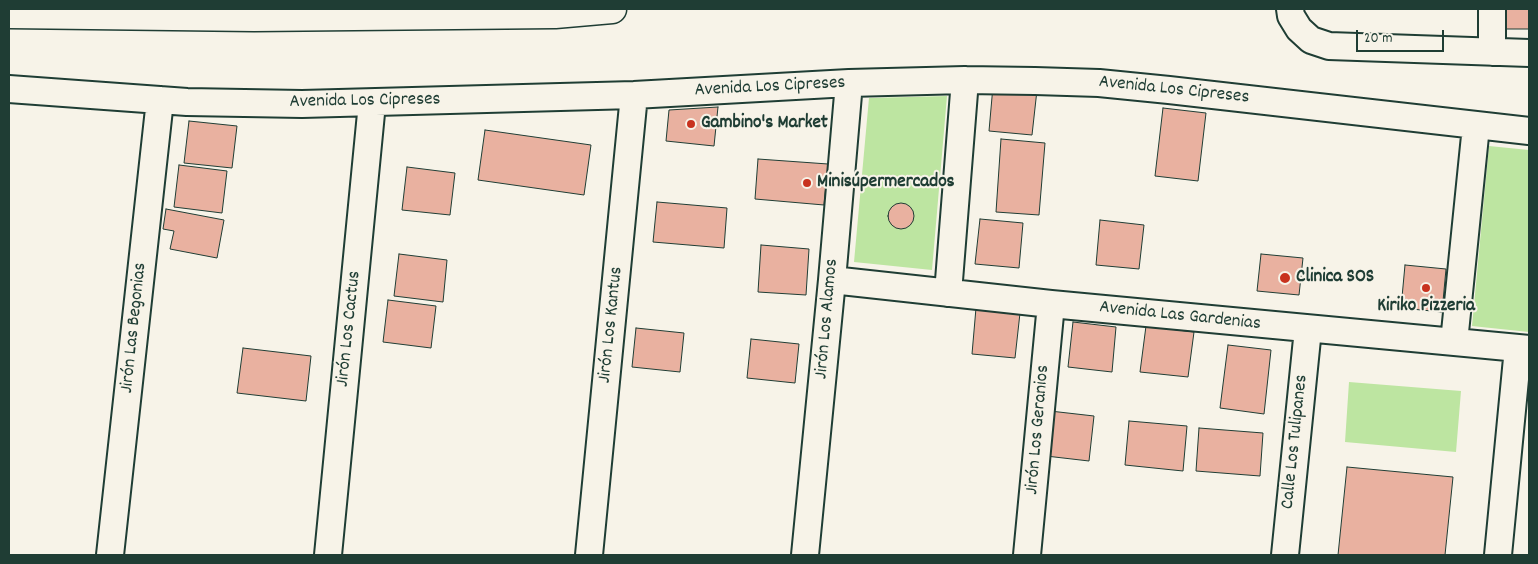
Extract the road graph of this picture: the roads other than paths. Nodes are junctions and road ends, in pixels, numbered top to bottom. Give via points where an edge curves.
1 (612, 9) edge
2 (1492, 9) edge
3 (484, 12) edge
4 (9, 14) edge
5 (1294, 19) edge
6 (1492, 52) junction
7 (1529, 52) edge
8 (965, 80) junction
9 (849, 84) junction
10 (9, 89) edge
11 (634, 96) junction
12 (160, 100) junction
13 (372, 103) junction
14 (1476, 126) junction
15 (1529, 131) edge
16 (832, 280) junction
17 (948, 293) junction
18 (1051, 304) junction
19 (1308, 329) junction
20 (1454, 342) junction
21 (1523, 348) edge
22 (110, 555) edge
23 (328, 555) edge
24 (589, 555) edge
25 (805, 555) edge
26 (1028, 555) edge
27 (1285, 555) edge
28 (1498, 555) edge

1 - 3 main road via 555,14
2 - 6 street
3 - 4 main road via 236,17
5 - 6 street via 1311,40 1330,46
6 - 7 street
8 - 9 street, Avenida Los Cipreses
8 - 14 street, Avenida Los Cipreses via 1108,84
8 - 17 street
9 - 11 street, Avenida Los Cipreses
9 - 16 street, Jirón Los Alamos
10 - 12 street, Avenida Los Cipreses
11 - 13 street, Avenida Los Cipreses
11 - 24 street, Jirón Los Kantus
12 - 13 street, Avenida Los Cipreses
12 - 22 street, Jirón Las Begonias
13 - 23 street, Jirón Los Cactus
14 - 15 street, Avenida Los Cipreses
14 - 20 street
16 - 17 street, Avenida Las Gardenias
16 - 25 street, Jirón Los Alamos
17 - 18 street, Avenida Las Gardenias
18 - 19 street, Avenida Las Gardenias
18 - 26 street, Jirón Los Geranios
19 - 20 street, Avenida Las Gardenias
19 - 27 street, Calle Los Tulipanes
20 - 21 street, Avenida Las Gardenias
21 - 28 street

